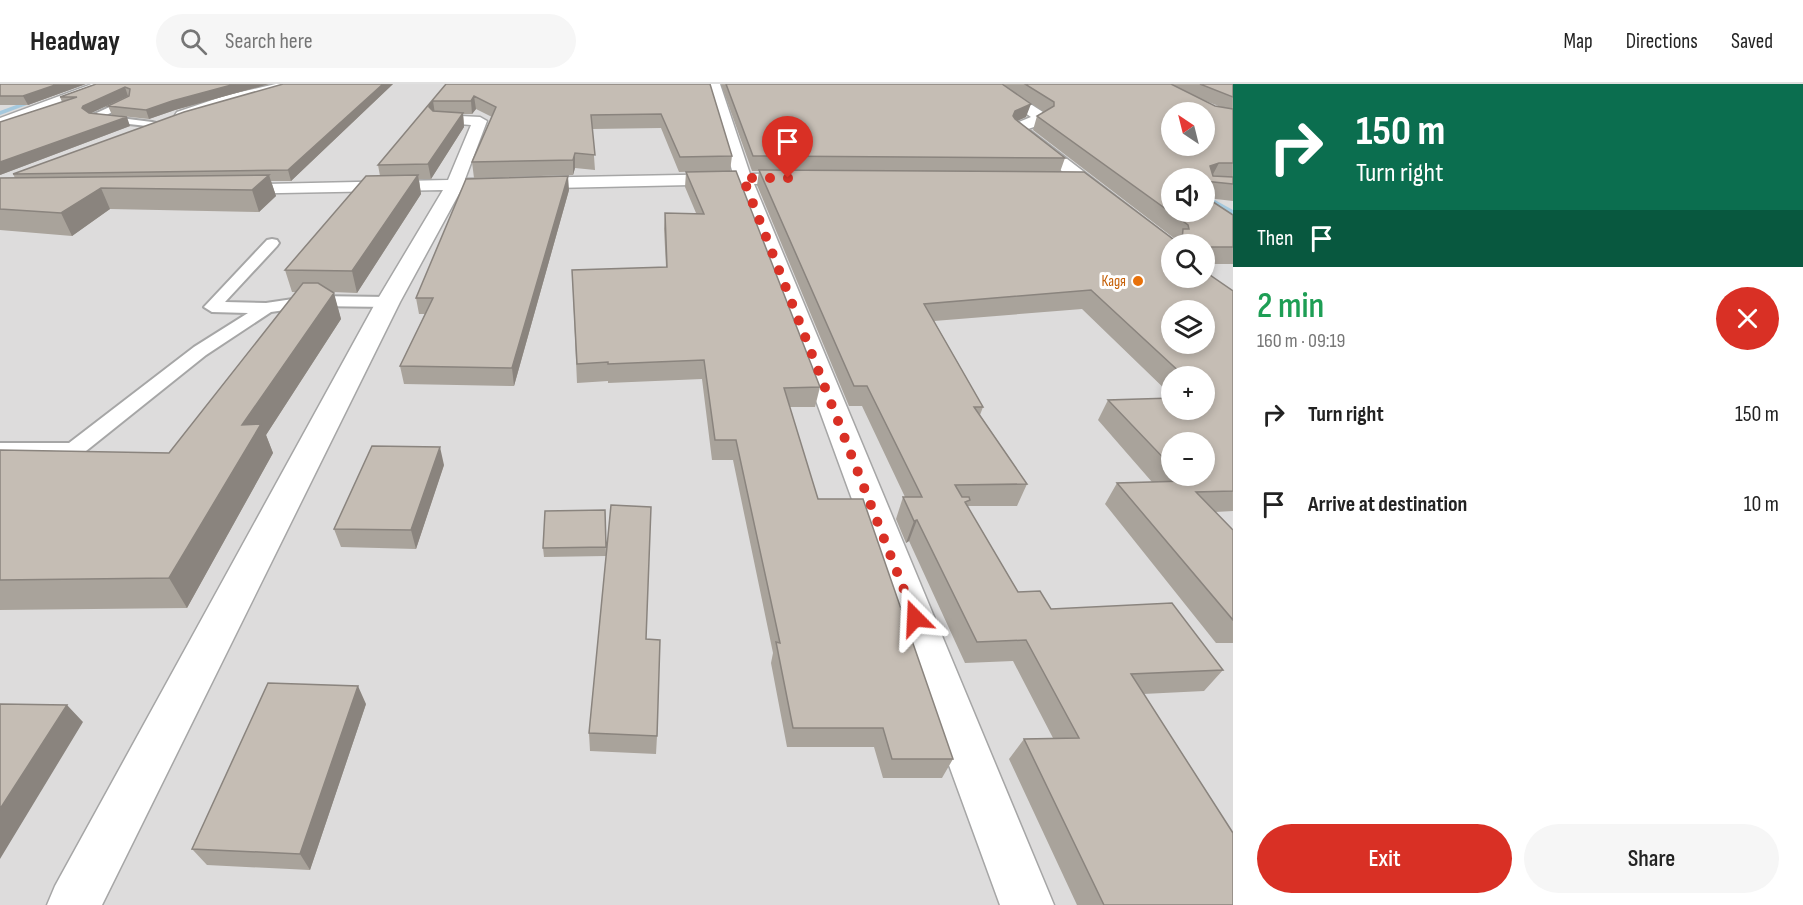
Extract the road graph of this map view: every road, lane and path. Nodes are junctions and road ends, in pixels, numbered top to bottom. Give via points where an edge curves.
1 (104, 84) edge
2 (293, 84) edge
3 (714, 84) edge
4 (990, 84) edge
5 (129, 101) edge
6 (440, 119) edge
7 (0, 123) edge
8 (152, 125) junction
9 (119, 137) edge
10 (743, 178) junction
11 (825, 178) edge
12 (1058, 180) edge
13 (1082, 180) junction
14 (454, 186) junction
15 (208, 190) edge
16 (1161, 241) edge
17 (272, 243) dead end
18 (388, 302) junction
19 (266, 308) junction
20 (0, 450) edge
21 (74, 905) edge
22 (1026, 905) edge

1 - 7 street
2 - 8 street via 232,98
3 - 10 street
4 - 13 street via 1041,117 1017,128
5 - 8 lane via 93,117
6 - 14 street via 480,121
8 - 9 street
10 - 11 street
10 - 14 street
10 - 22 street
12 - 13 street
13 - 16 street
14 - 15 street
14 - 18 street
17 - 19 lane via 212,307
18 - 19 lane via 313,301
18 - 21 street
19 - 20 lane via 200,351 74,450

